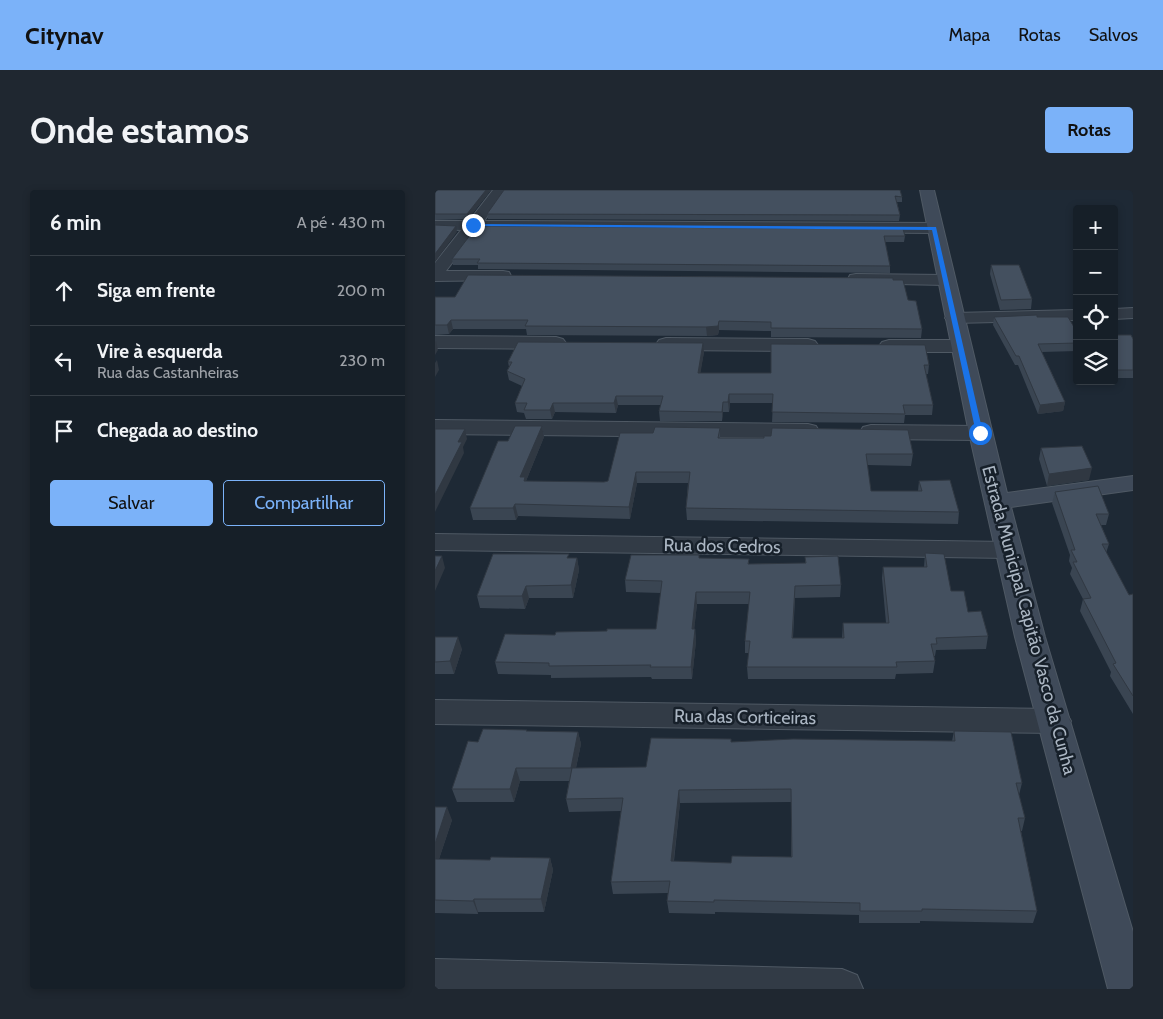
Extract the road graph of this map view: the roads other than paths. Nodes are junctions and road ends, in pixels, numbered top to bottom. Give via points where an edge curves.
1 (499, 190) edge
2 (927, 190) edge
3 (435, 225) edge
4 (473, 225) junction
5 (934, 228) junction
6 (435, 275) edge
7 (523, 276) edge
8 (837, 279) edge
9 (945, 280) junction
10 (1133, 313) edge
11 (1073, 314) edge
12 (1118, 314) edge
13 (954, 318) junction
14 (435, 342) edge
15 (574, 343) edge
16 (653, 344) edge
17 (821, 345) edge
18 (871, 346) edge
19 (960, 346) junction
20 (435, 427) edge
21 (980, 433) junction
22 (1133, 484) edge
23 (997, 502) junction
24 (435, 542) edge
25 (1009, 550) junction
26 (435, 712) edge
27 (1055, 721) junction
28 (435, 978) edge
29 (842, 989) edge
30 (1129, 989) edge

1 - 4 street
2 - 5 main road, Estrada Municipal Capitão Vasco da Cunha
3 - 4 street
4 - 5 street
4 - 6 street
5 - 9 main road, Estrada Municipal Capitão Vasco da Cunha
6 - 7 street
8 - 9 street
9 - 13 main road, Estrada Municipal Capitão Vasco da Cunha
10 - 12 street
11 - 13 street
13 - 19 main road, Estrada Municipal Capitão Vasco da Cunha
14 - 15 street
16 - 17 street
18 - 19 street
19 - 21 main road, Estrada Municipal Capitão Vasco da Cunha
20 - 21 street
21 - 23 main road, Estrada Municipal Capitão Vasco da Cunha
22 - 23 main road
23 - 25 main road, Estrada Municipal Capitão Vasco da Cunha
24 - 25 street, Rua dos Cedros
25 - 27 main road, Estrada Municipal Capitão Vasco da Cunha
26 - 27 street, Rua das Corticeiras
27 - 30 main road, Estrada Municipal Capitão Vasco da Cunha
28 - 29 street

